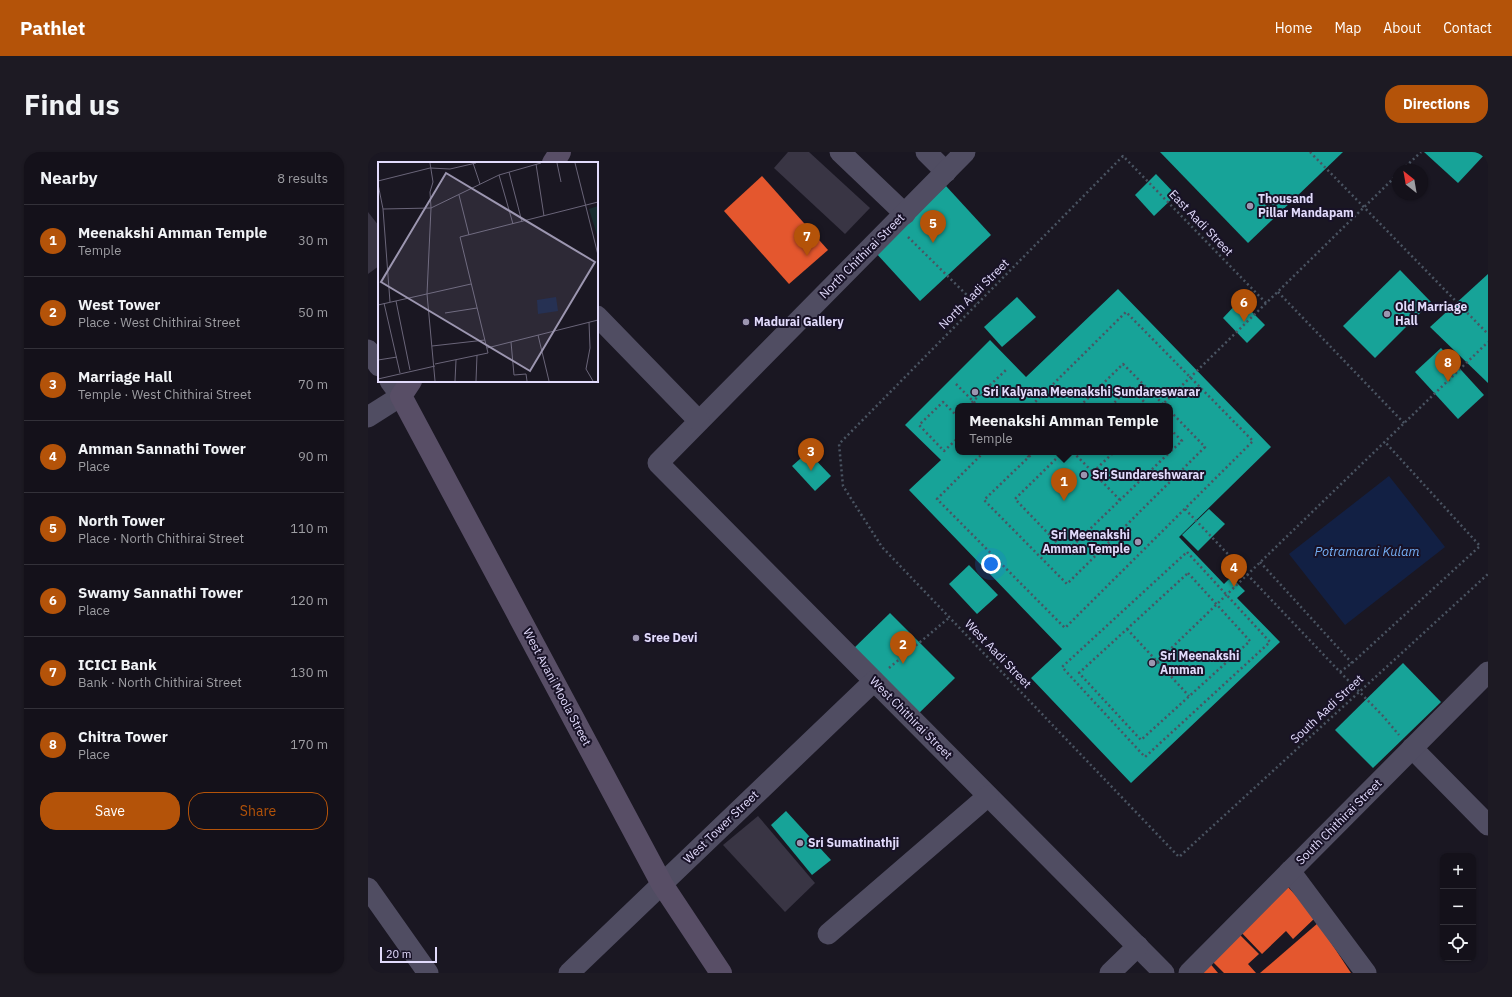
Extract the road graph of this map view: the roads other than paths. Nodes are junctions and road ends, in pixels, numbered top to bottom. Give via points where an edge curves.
1 (560, 152) edge
2 (840, 152) edge
3 (926, 152) edge
4 (966, 152) edge
5 (554, 162) edge
6 (946, 172) junction
7 (900, 219) junction
8 (598, 317) edge
9 (368, 350) edge
10 (378, 365) edge
11 (400, 386) edge
12 (368, 417) edge
13 (699, 422) junction
14 (658, 463) joint
15 (1488, 672) edge
16 (874, 681) junction
17 (1412, 748) junction
18 (988, 796) junction
19 (1488, 825) edge
20 (1290, 871) junction
21 (662, 884) junction
22 (368, 888) edge
23 (828, 934) dead end
24 (1138, 946) junction
25 (428, 973) edge
26 (569, 973) edge
27 (721, 973) edge
28 (1110, 973) edge
29 (1164, 973) edge
30 (1189, 973) edge
31 (1366, 973) edge

1 - 5 main road
2 - 7 street
3 - 6 street
4 - 6 street, North Chithirai Street
6 - 7 street, North Chithirai Street
7 - 13 street, North Chithirai Street
8 - 13 street
9 - 10 street
11 - 12 street
11 - 21 main road, West Avani Moola Street
13 - 14 street, North Chithirai Street
14 - 16 street, West Chithirai Street
15 - 17 street, South Chithirai Street
16 - 18 street, West Chithirai Street
16 - 21 street, West Tower Street
17 - 19 street
17 - 20 street, South Chithirai Street
18 - 23 street
18 - 24 street, West Chithirai Street
20 - 30 street, South Chithirai Street
20 - 31 street
21 - 26 street, West Tower Street
21 - 27 main road, West Avani Moola Street
22 - 25 street
24 - 28 street
24 - 29 street, West Chithirai Street

